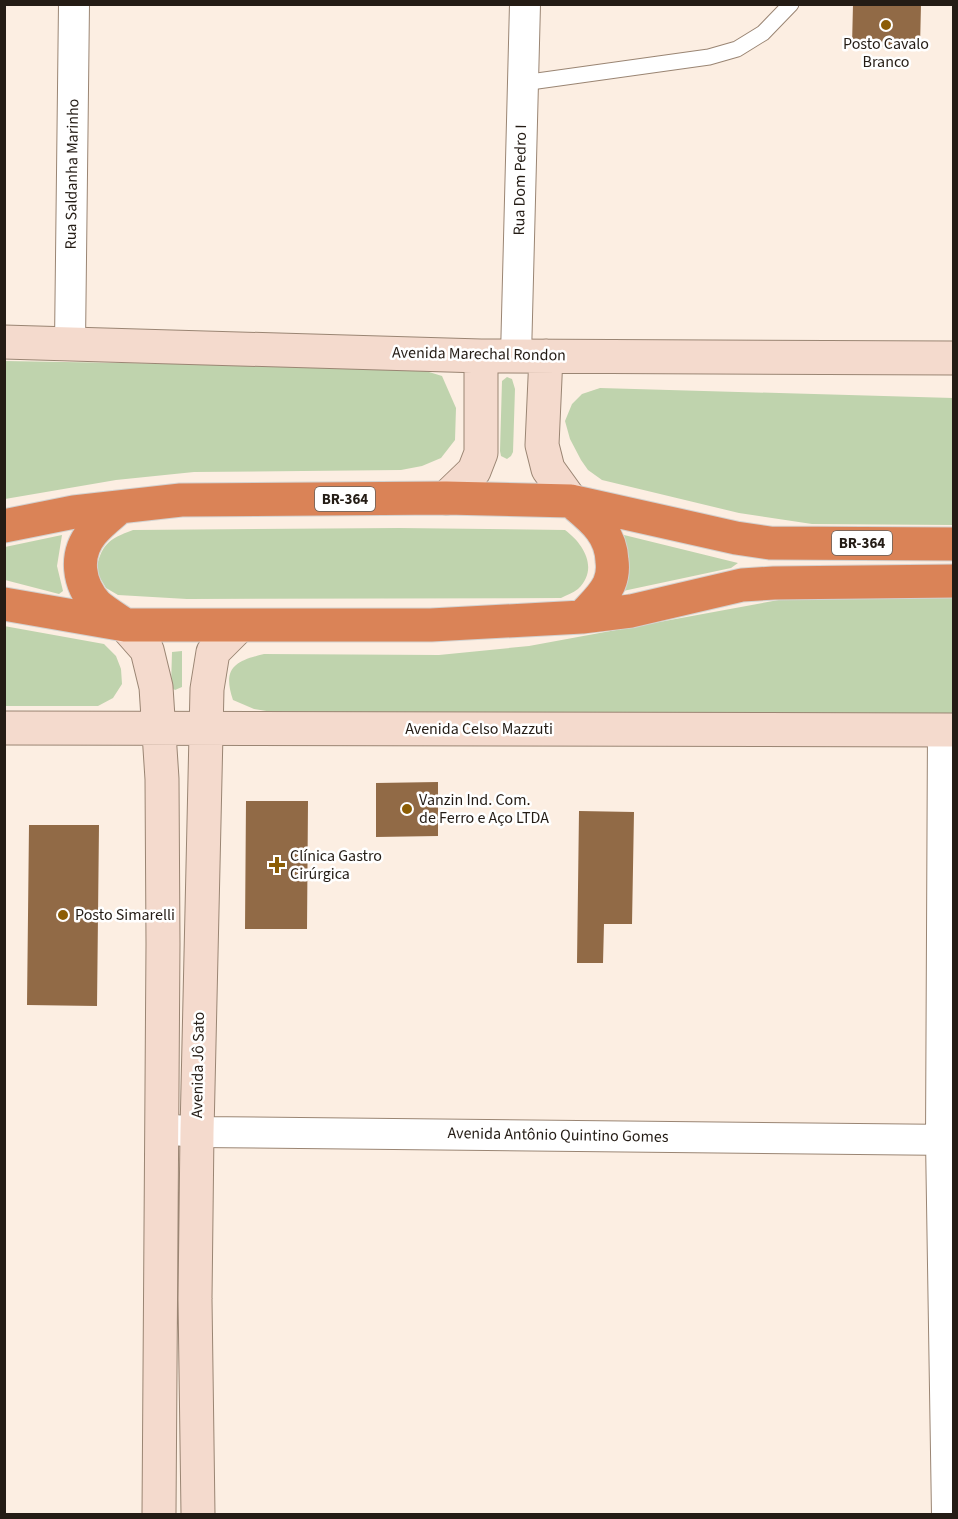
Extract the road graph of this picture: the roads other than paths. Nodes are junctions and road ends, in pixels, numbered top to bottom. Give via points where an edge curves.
1 (74, 4) edge
2 (525, 4) edge
3 (791, 4) edge
4 (523, 83) junction
5 (4, 342) edge
6 (70, 343) junction
7 (481, 356) junction
8 (531, 356) junction
9 (954, 358) edge
10 (446, 498) junction
11 (571, 501) junction
12 (120, 507) junction
13 (4, 526) edge
14 (954, 544) edge
15 (954, 581) edge
16 (4, 604) edge
17 (582, 617) junction
18 (125, 625) junction
19 (239, 626) junction
20 (4, 728) edge
21 (206, 728) junction
22 (160, 729) junction
23 (948, 730) edge
24 (162, 1129) junction
25 (197, 1132) junction
26 (947, 1140) edge
27 (159, 1515) edge
28 (198, 1515) edge
29 (947, 1515) edge

1 - 6 street, Rua Saldanha Marinho
2 - 4 street, Rua Dom Pedro I
3 - 4 lane via 763,33 737,49 709,57
4 - 8 street, Rua Dom Pedro I
5 - 6 main road, Avenida Marechal Rondon
6 - 7 main road, Avenida Marechal Rondon
7 - 8 main road, Avenida Marechal Rondon
7 - 10 main road via 481,453 474,471
8 - 9 main road, Avenida Marechal Rondon
8 - 11 main road via 548,469
10 - 11 highway, BR-364
10 - 12 highway, BR-364 via 181,500
11 - 14 highway, BR-364 via 770,543
11 - 17 highway via 597,523 612,554 610,583
12 - 13 highway, BR-364
12 - 18 highway via 93,532 83,546 80,563 87,591 98,606
15 - 17 highway via 742,585 631,611
16 - 18 highway
17 - 19 highway via 430,625
18 - 19 highway
18 - 22 main road via 147,650
19 - 21 main road, Avenida Jô Sato via 213,652
20 - 22 main road, Avenida Celso Mazzuti
21 - 22 main road, Avenida Celso Mazzuti
21 - 23 main road, Avenida Celso Mazzuti
21 - 25 main road, Avenida Jô Sato
22 - 24 main road
23 - 26 street
24 - 25 street, Avenida Antônio Quintino Gomes
24 - 27 main road
25 - 26 street, Avenida Antônio Quintino Gomes
25 - 28 main road, Avenida Jô Sato
26 - 29 street

